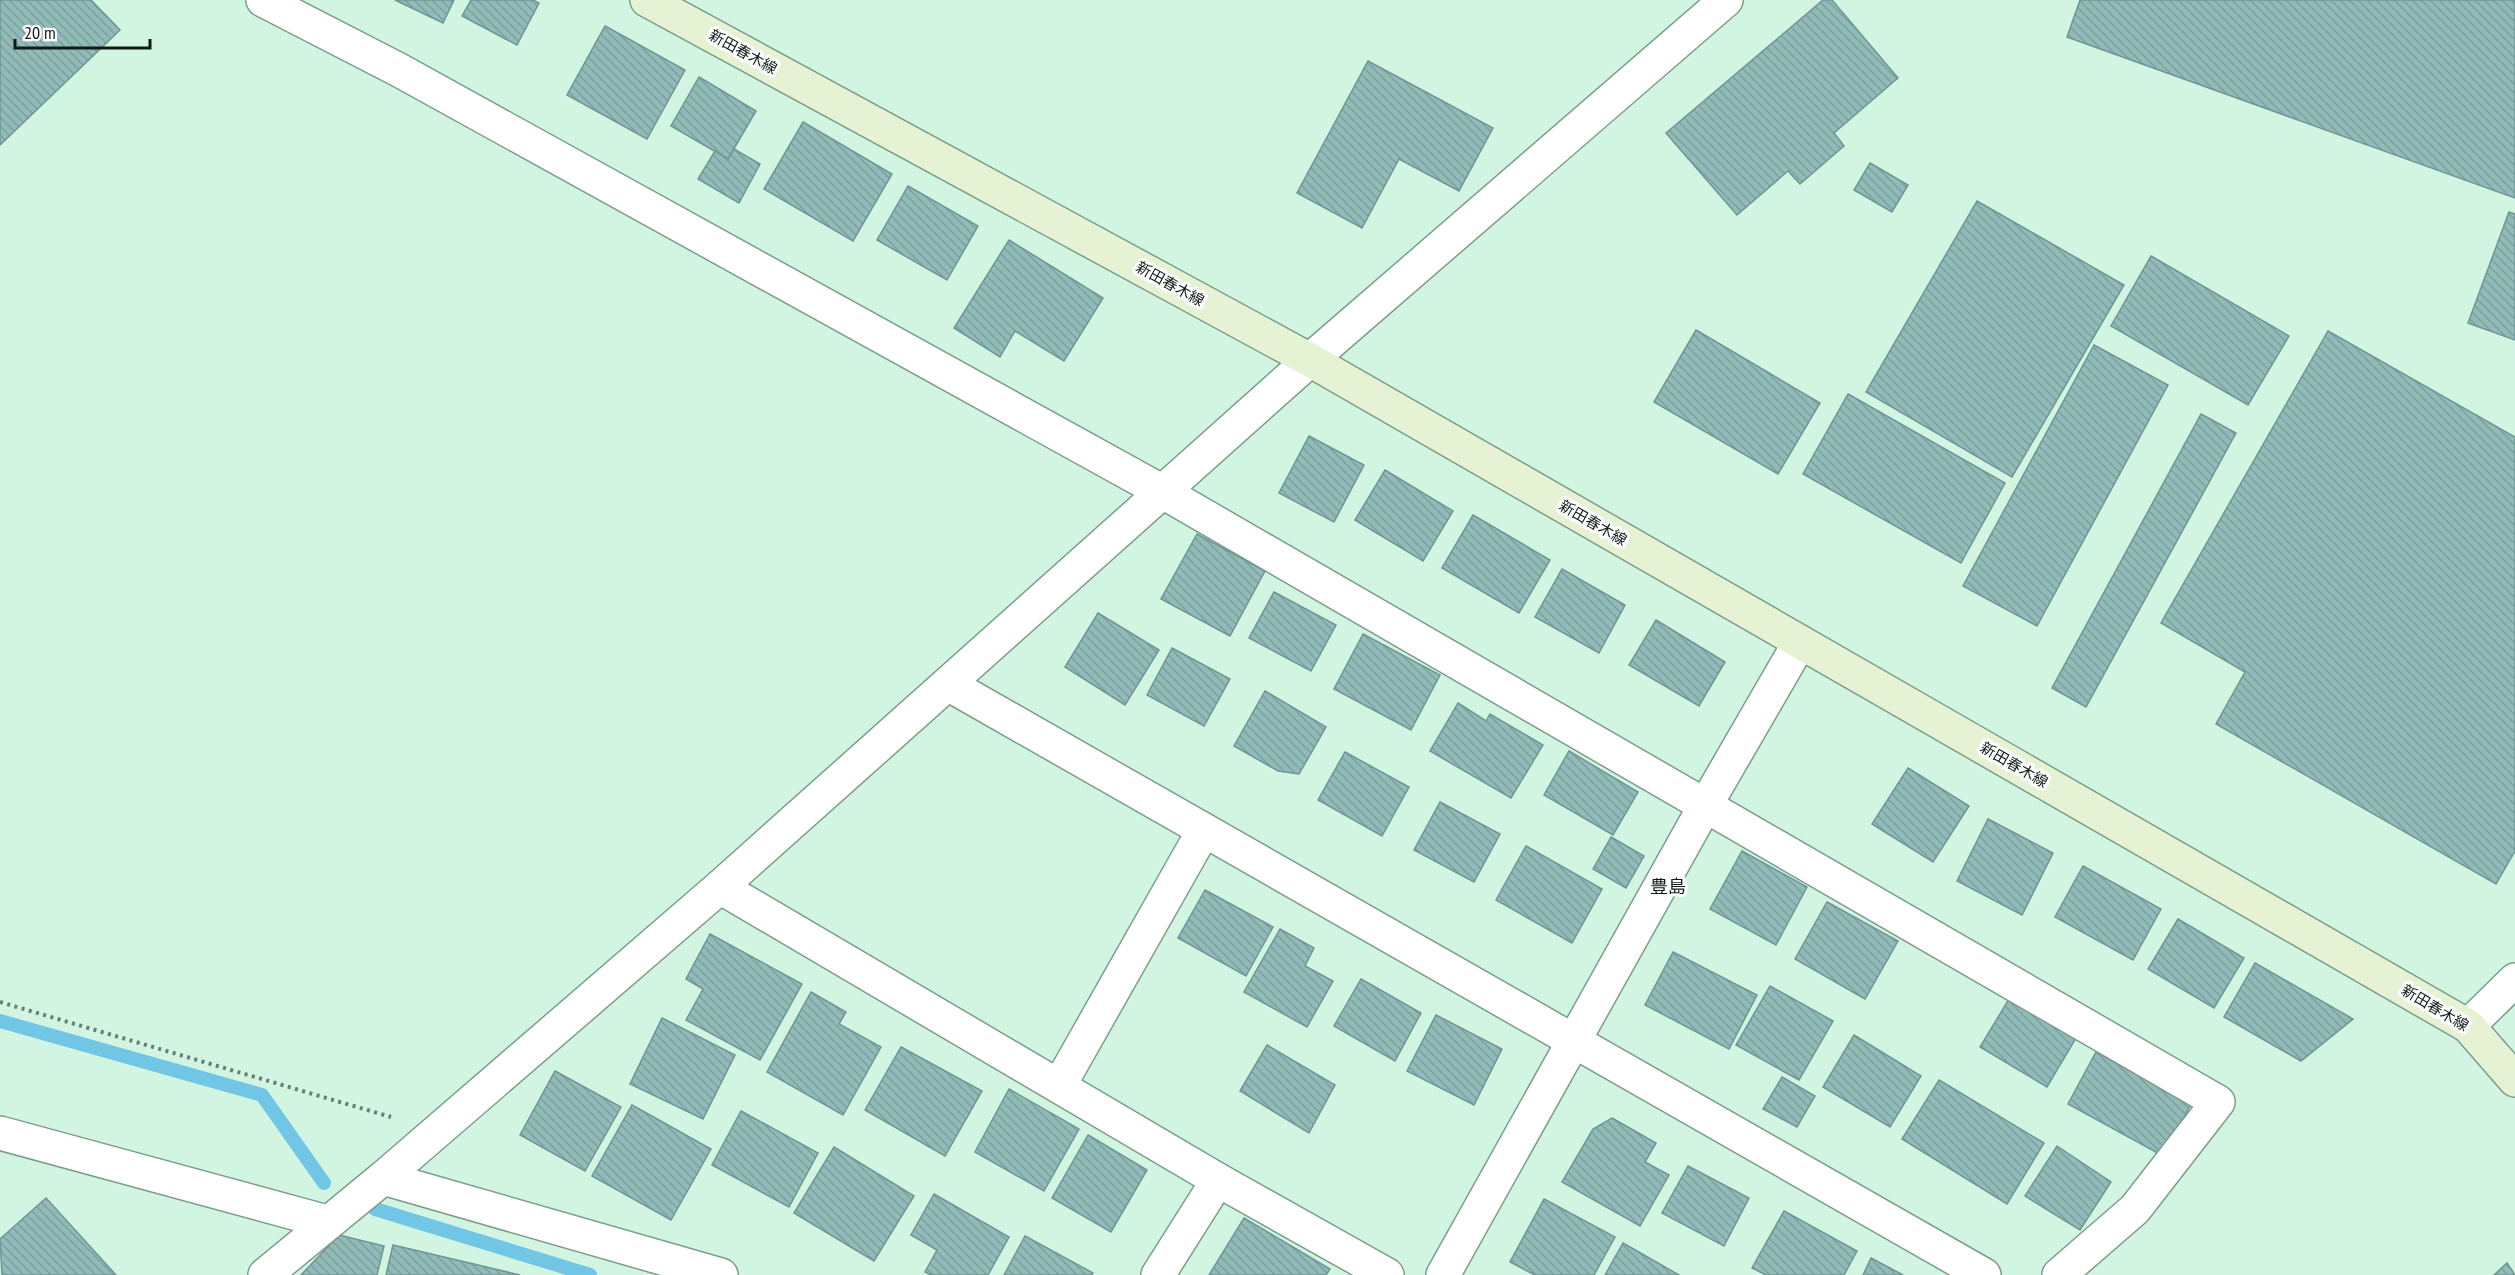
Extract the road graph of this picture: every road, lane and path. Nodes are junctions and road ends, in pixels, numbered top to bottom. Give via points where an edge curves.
1 (263, 0) edge
2 (647, 0) edge
3 (1726, 0) edge
4 (1310, 360) junction
5 (1163, 492) junction
6 (1800, 642) junction
7 (948, 684) junction
8 (1705, 806) junction
9 (1204, 830) junction
10 (720, 887) junction
11 (2515, 980) edge
12 (0, 1002) edge
13 (2468, 1026) junction
14 (1573, 1041) junction
15 (2515, 1080) edge
16 (1059, 1086) junction
17 (438, 1131) junction
18 (0, 1133) edge
19 (383, 1178) junction
20 (1218, 1180) junction
21 (327, 1222) junction
22 (265, 1275) edge
23 (721, 1275) edge
24 (1158, 1275) edge
25 (1387, 1275) edge
26 (1443, 1275) edge
27 (1984, 1275) edge
28 (2059, 1275) edge

1 - 5 street via 399,70
2 - 4 main road, 新田春木線
3 - 4 street
4 - 5 street
4 - 6 main road, 新田春木線
5 - 7 street
5 - 8 street
6 - 8 street
6 - 13 main road, 新田春木線
7 - 9 street
7 - 10 street
8 - 14 street
8 - 28 street via 2218,1102 2135,1209
9 - 14 street
9 - 16 street
10 - 16 street
10 - 17 street
11 - 13 street
12 - 17 path
13 - 15 main road, 新田春木線
14 - 26 street
14 - 27 street
16 - 20 street
17 - 19 street
18 - 21 street
19 - 21 street
19 - 23 street
20 - 24 street
20 - 25 street
21 - 22 street

